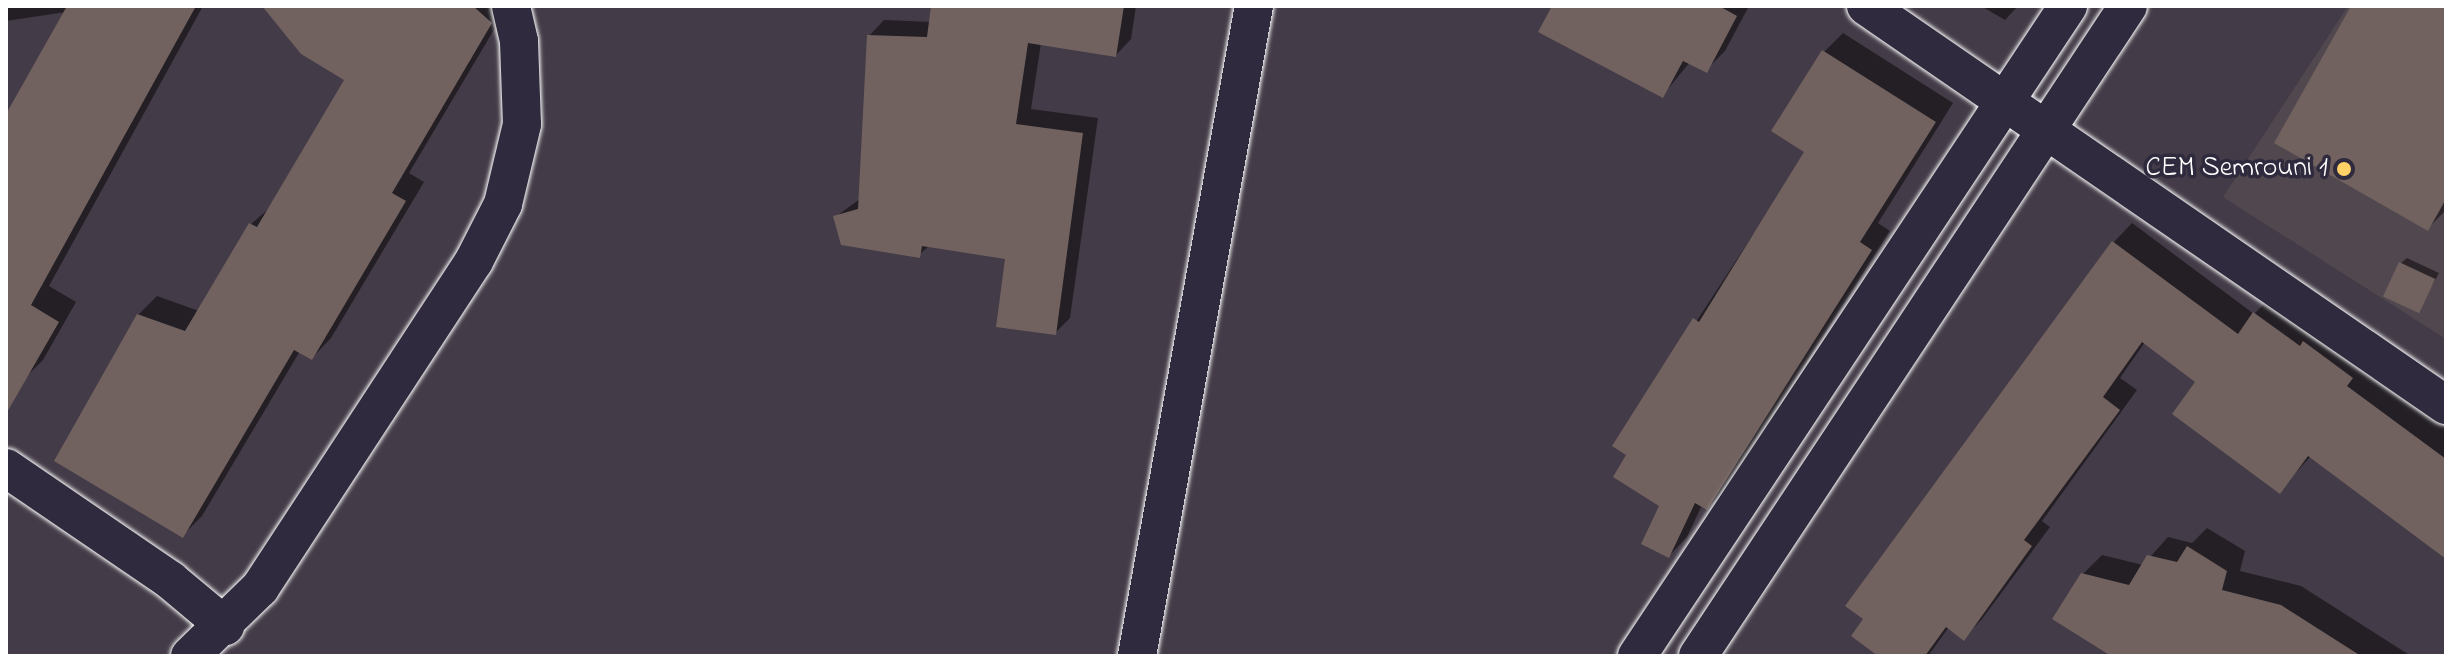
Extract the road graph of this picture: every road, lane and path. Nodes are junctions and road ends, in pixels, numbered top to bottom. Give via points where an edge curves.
1 (511, 6) edge
2 (1254, 6) edge
3 (1866, 6) edge
4 (2068, 6) edge
5 (2128, 6) edge
6 (2006, 100) junction
7 (2048, 128) junction
8 (2446, 405) edge
9 (6, 468) edge
10 (225, 626) junction
11 (190, 656) edge
12 (1137, 656) edge
13 (1637, 656) edge
14 (1698, 656) edge

1 - 10 street via 519,41 522,124 503,204 474,261 286,549
2 - 12 street
3 - 6 street
4 - 6 street
5 - 7 street
6 - 7 street
6 - 13 street
7 - 8 street
7 - 14 street
9 - 10 street via 170,580
10 - 11 street

